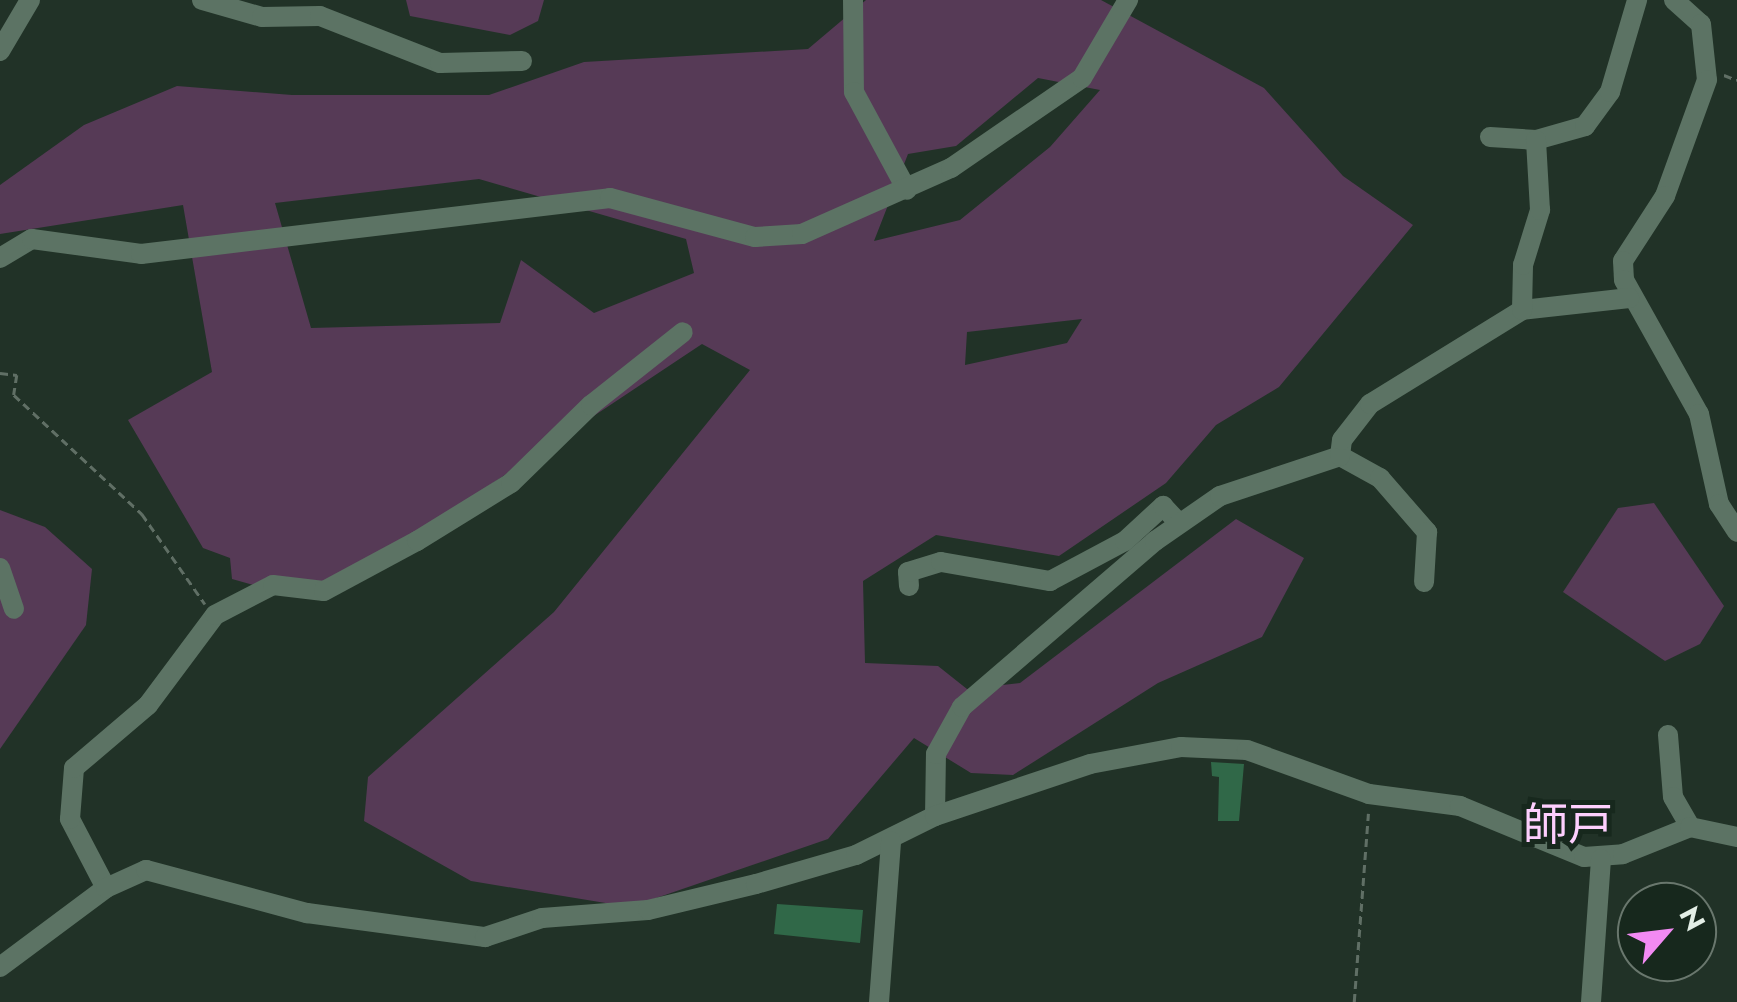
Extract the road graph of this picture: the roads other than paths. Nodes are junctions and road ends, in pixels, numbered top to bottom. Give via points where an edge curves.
1 (30, 0) edge
2 (202, 0) edge
3 (853, 0) edge
4 (1128, 0) edge
5 (1637, 0) edge
6 (1674, 0) edge
7 (0, 51) edge
8 (522, 61) dead end
9 (1490, 136) dead end
10 (1536, 140) junction
11 (907, 190) junction
12 (0, 258) edge
13 (1630, 298) junction
14 (1522, 310) junction
15 (683, 332) dead end
16 (1340, 456) junction
17 (1178, 522) junction
18 (1737, 532) edge
19 (0, 568) edge
20 (1424, 582) dead end
21 (908, 586) dead end
22 (14, 609) dead end
23 (1668, 735) dead end
24 (935, 816) junction
25 (1690, 827) junction
26 (1737, 837) edge
27 (891, 841) junction
28 (1601, 860) junction
29 (106, 888) junction
30 (0, 967) edge
31 (879, 1002) edge
32 (1591, 1002) edge

1 - 7 street
2 - 8 street via 262,16 320,16 440,62
3 - 11 street via 854,92
4 - 11 street via 1082,78
5 - 10 street via 1627,50 1597,114 1566,134
6 - 13 street via 1700,24 1708,70 1666,196 1623,261
9 - 10 street
10 - 14 street via 1540,210 1523,265
11 - 12 street via 780,237 610,198 140,254 32,240
13 - 14 street
13 - 18 street via 1699,414 1720,504
14 - 16 street via 1370,404 1342,440
15 - 29 street via 591,405 511,483 432,531 324,591 273,585 216,614 148,704 84,757 67,786 70,820
16 - 17 street via 1244,486
16 - 20 street via 1380,478 1427,532
17 - 21 street via 1163,506 1125,541 1050,581 941,562 908,572
17 - 24 street via 962,707 936,754
19 - 22 street
23 - 25 street via 1673,798
24 - 27 street
24 - 28 street via 1090,764 1180,746 1247,750 1369,794 1460,806 1541,843
25 - 26 street
25 - 28 street
27 - 29 street via 648,910 542,918 485,937 308,913 160,870
27 - 31 street
28 - 32 street
29 - 30 street

